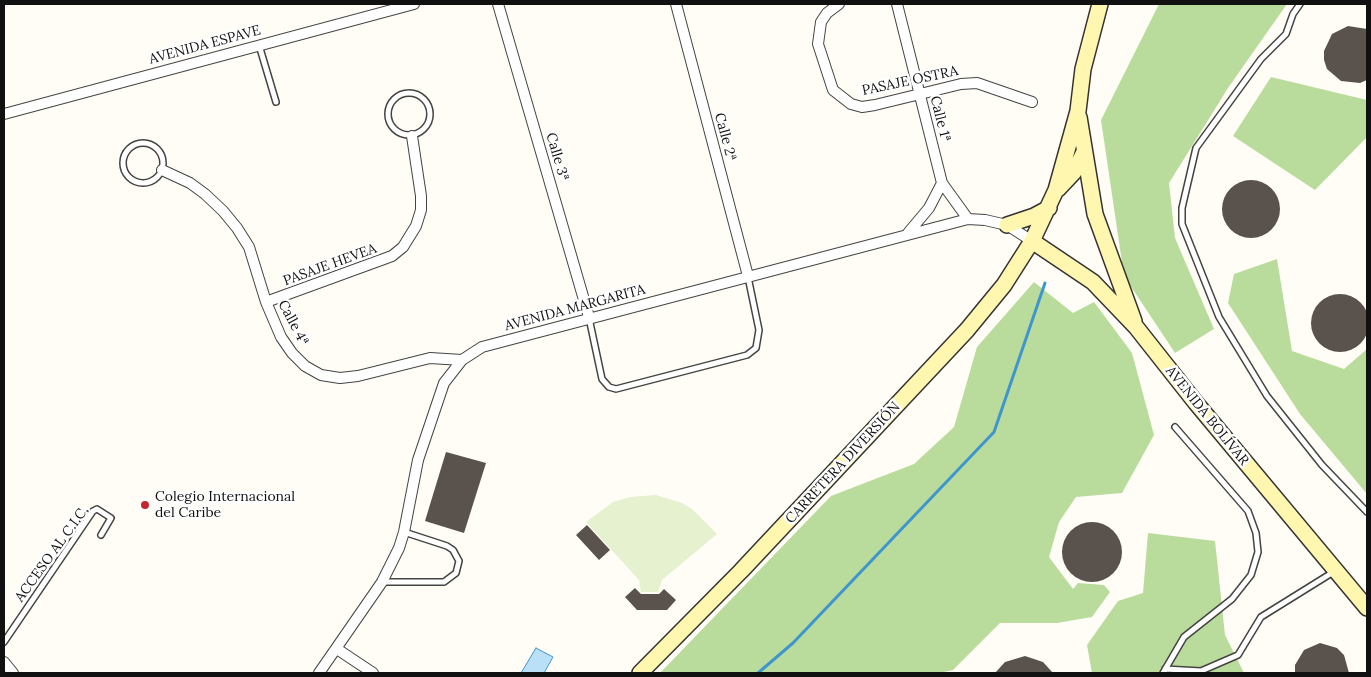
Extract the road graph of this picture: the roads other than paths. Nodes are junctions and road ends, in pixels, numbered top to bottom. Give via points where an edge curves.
1 (414, 4) edge
2 (498, 4) edge
3 (676, 4) edge
4 (839, 4) edge
5 (898, 4) edge
6 (1100, 4) edge
7 (1300, 4) edge
8 (259, 45) junction
9 (920, 93) junction
10 (276, 102) dead end
11 (1032, 102) dead end
12 (1078, 111) junction
13 (4, 114) edge
14 (412, 136) junction
15 (1084, 152) junction
16 (162, 170) junction
17 (942, 183) junction
18 (1056, 190) junction
19 (1049, 208) junction
20 (968, 219) junction
21 (1007, 224) junction
22 (908, 233) junction
23 (1032, 241) junction
24 (748, 276) junction
25 (266, 302) junction
26 (588, 317) junction
27 (1136, 327) junction
28 (462, 360) junction
29 (1175, 427) dead end
30 (1367, 512) edge
31 (404, 532) junction
32 (101, 535) dead end
33 (1335, 571) junction
34 (382, 582) junction
35 (1367, 608) edge
36 (4, 642) edge
37 (337, 649) junction
38 (4, 662) edge
39 (1164, 671) edge
40 (13, 673) edge
41 (319, 673) edge
42 (373, 673) edge
43 (640, 673) edge

1 - 8 street, AVENIDA ESPAVE
2 - 26 street, Calle 3ª
3 - 24 street, Calle 2ª
4 - 9 street, PASAJE OSTRA via 827,13 818,33 819,52 833,90 851,104 862,106
5 - 9 street, Calle 1ª
6 - 12 main road via 1083,68
7 - 30 lane via 1286,34 1261,59 1196,148 1182,208 1182,224 1219,316 1267,396 1322,465
8 - 10 lane
8 - 13 street, AVENIDA ESPAVE
9 - 11 street, PASAJE OSTRA via 977,83
9 - 17 street, Calle 1ª
12 - 15 main road
12 - 18 main road, CARRETERA DIVERSIÓN
14 - 14 lane via 424,130 430,111 424,99 404,93 388,107 388,122 398,133
14 - 25 street, PASAJE HEVEA via 421,210 416,226 403,247 392,256
15 - 18 main road via 1074,172
15 - 27 main road via 1100,231
16 - 16 lane via 160,152 150,144 137,144 126,151 122,163 127,176 139,183 152,181
16 - 25 street, Calle 4ª via 190,183 223,210 249,247
17 - 20 street
17 - 22 street via 929,208
18 - 19 main road, CARRETERA DIVERSIÓN
19 - 21 main road
19 - 23 main road, CARRETERA DIVERSIÓN
20 - 21 street, AVENIDA MARGARITA
20 - 22 street, AVENIDA MARGARITA
21 - 23 street, AVENIDA MARGARITA
22 - 24 street, AVENIDA MARGARITA
23 - 27 main road, AVENIDA BOLÍVAR via 1093,282
23 - 43 main road, CARRETERA DIVERSIÓN via 1004,285 967,330 741,571
24 - 26 street, AVENIDA MARGARITA
24 - 26 lane via 758,330 756,348 747,355 616,389 602,379
25 - 28 street, Calle 4ª via 292,353 305,366 322,374 340,378 430,358
26 - 28 street, AVENIDA MARGARITA via 482,347
27 - 33 main road, AVENIDA BOLÍVAR
28 - 31 street, AVENIDA MARGARITA via 444,383 421,451
29 - 39 lane via 1248,511 1256,533 1258,552 1251,575 1232,599 1184,637
31 - 34 street, AVENIDA MARGARITA
31 - 34 lane via 453,550 459,561 456,573 444,582
32 - 36 lane, ACCESO AL C.I.C. via 111,518 97,509
33 - 35 main road, AVENIDA BOLÍVAR
33 - 39 lane via 1261,617 1238,655 1201,671
34 - 37 street, AVENIDA MARGARITA
37 - 41 street, AVENIDA MARGARITA
37 - 42 street
38 - 40 street

